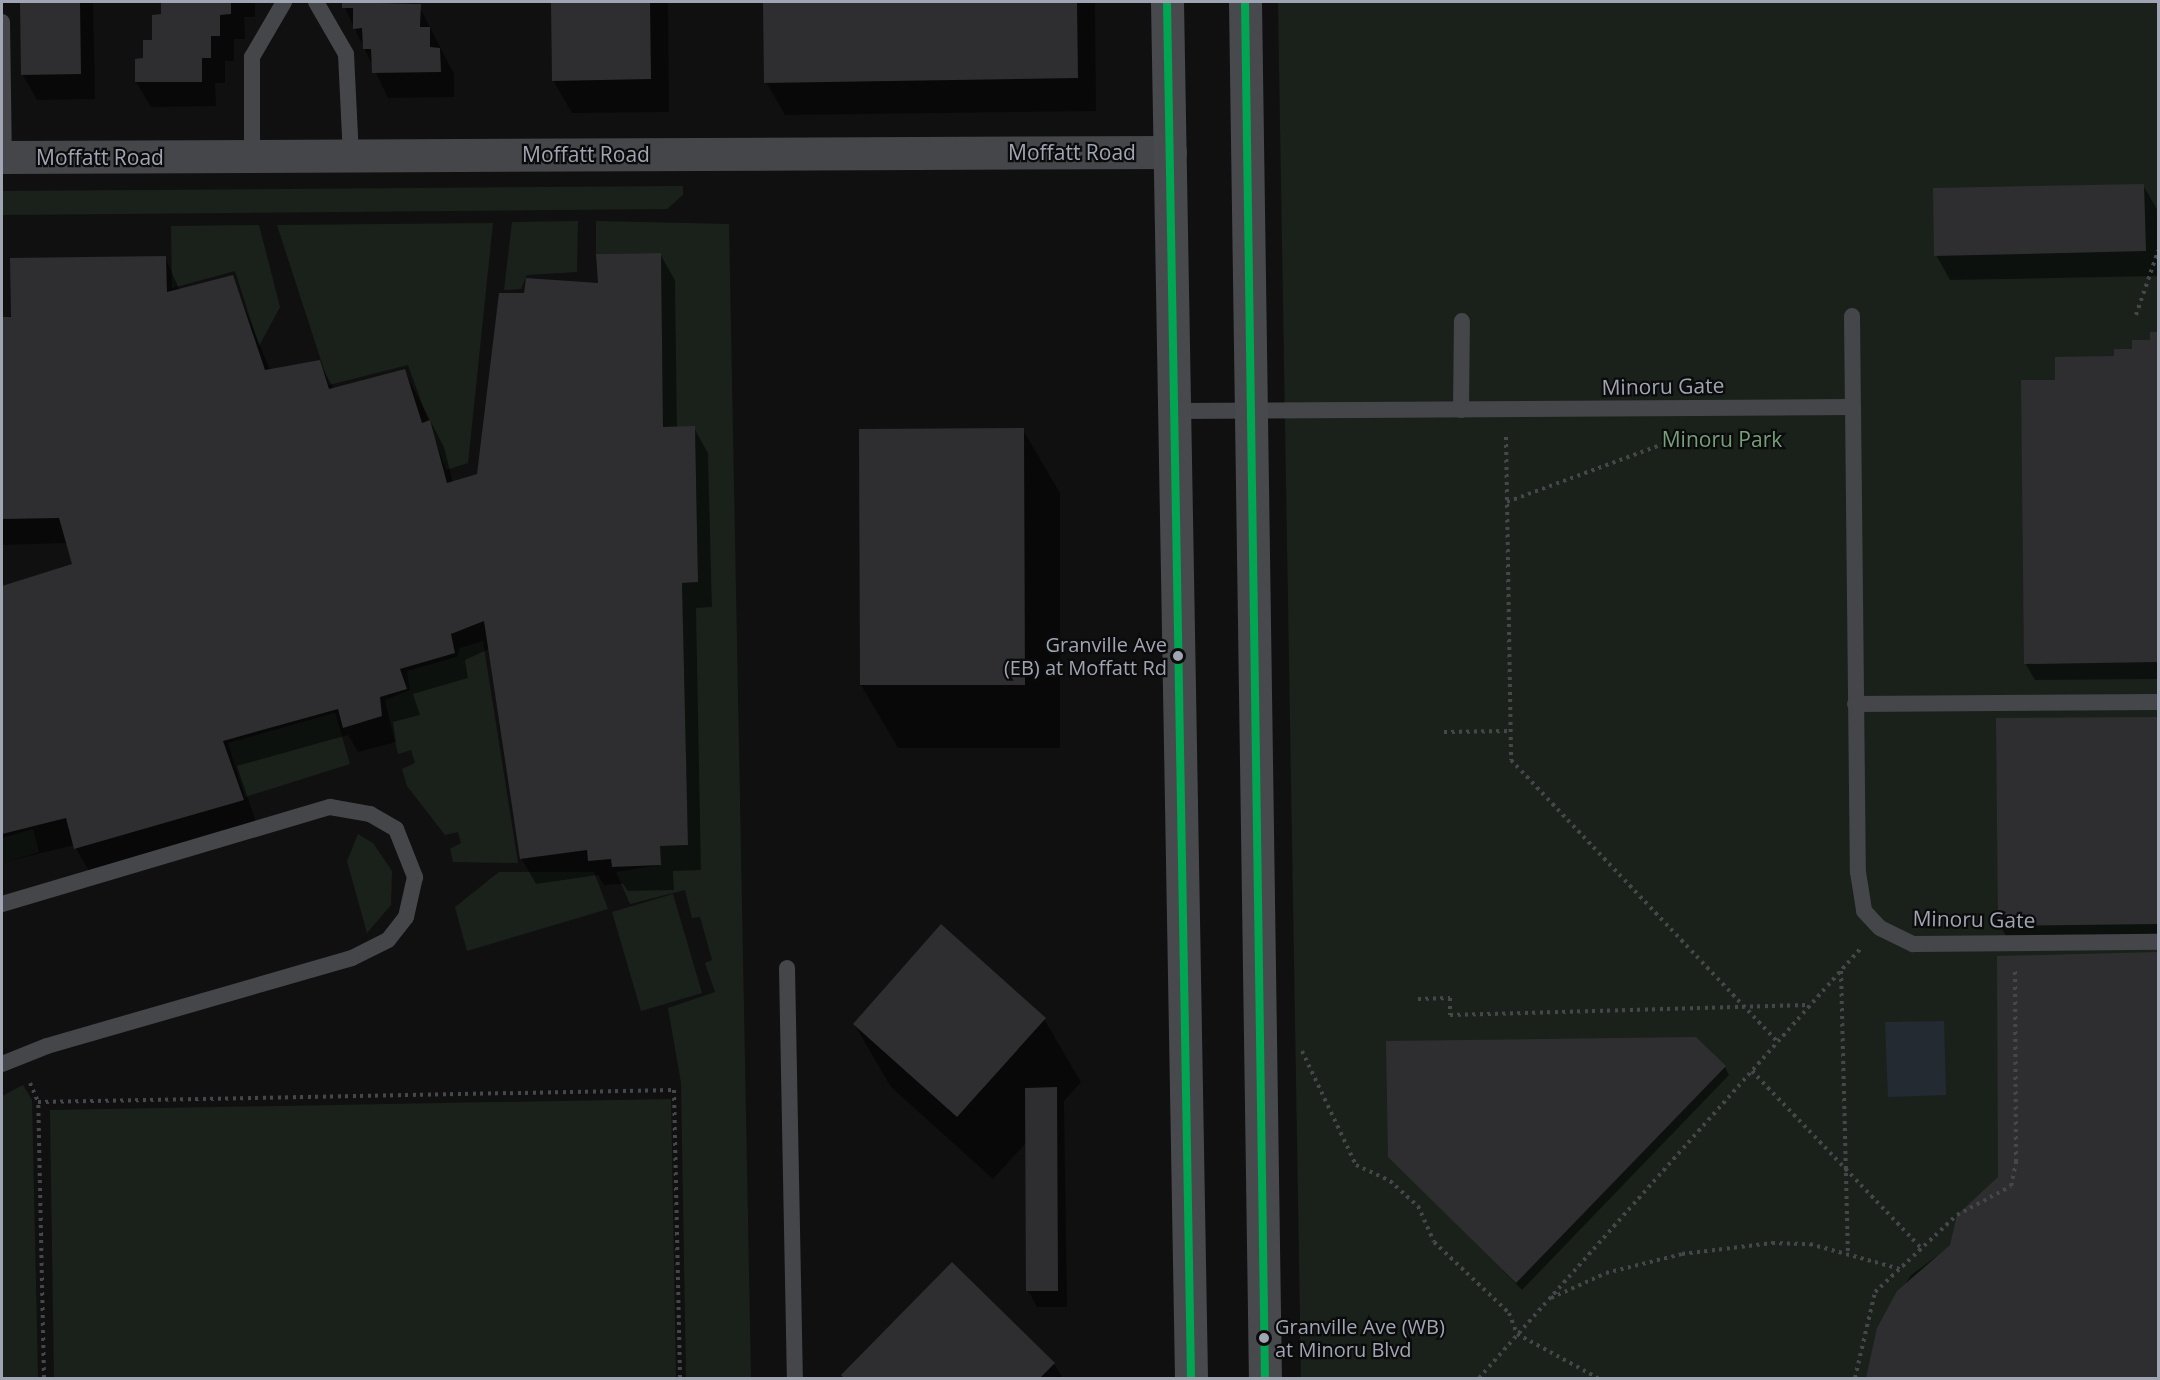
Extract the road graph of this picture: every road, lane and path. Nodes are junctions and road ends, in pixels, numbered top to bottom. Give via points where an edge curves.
1 (284, 2) edge
2 (316, 2) edge
3 (1167, 2) edge
4 (1245, 2) edge
5 (2, 22) edge
6 (1170, 152) junction
7 (351, 155) junction
8 (252, 156) junction
9 (3, 158) edge
10 (2158, 251) edge
11 (2136, 315) dead end
12 (1852, 316) dead end
13 (1462, 321) dead end
14 (1853, 407) junction
15 (1461, 410) junction
16 (1175, 411) junction
17 (1254, 411) junction
18 (1506, 434) dead end
19 (1683, 436) dead end
20 (1507, 502) junction
21 (2158, 702) edge
22 (1855, 704) junction
23 (1510, 731) junction
24 (1444, 732) dead end
25 (2, 904) edge
26 (1880, 928) junction
27 (2158, 942) edge
28 (2015, 964) dead end
29 (787, 968) dead end
30 (1841, 970) junction
31 (1418, 999) dead end
32 (1810, 1005) junction
33 (1746, 1009) junction
34 (1777, 1041) junction
35 (1302, 1051) dead end
36 (2, 1064) edge
37 (1752, 1071) junction
38 (1846, 1170) junction
39 (1922, 1249) junction
40 (1848, 1254) junction
41 (1900, 1269) junction
42 (1547, 1300) junction
43 (1517, 1334) junction
44 (44, 1378) edge
45 (680, 1378) edge
46 (795, 1378) edge
47 (1191, 1378) edge
48 (1265, 1378) edge
49 (1479, 1378) edge
50 (1598, 1378) edge
51 (1855, 1378) edge

1 - 8 lane via 252,57
2 - 7 lane via 346,54
3 - 6 main road
4 - 17 main road
5 - 9 lane
6 - 7 street, Moffatt Road
6 - 16 main road
7 - 8 street, Moffatt Road
8 - 9 street, Moffatt Road
10 - 11 path
12 - 14 lane
13 - 15 lane
14 - 15 lane, Minoru Gate
14 - 22 lane, Minoru Gate
15 - 17 lane, Minoru Gate
16 - 17 lane, Minoru Gate
16 - 47 main road
17 - 48 main road
18 - 20 path
19 - 20 path
20 - 23 path
21 - 22 lane
22 - 26 lane, Minoru Gate via 1859,894 1864,911
23 - 24 path
23 - 33 path via 1511,760
25 - 36 lane via 330,807 370,814 396,829 415,877 406,917 388,940 352,958 47,1046
26 - 27 lane, Minoru Gate via 1913,944
26 - 30 path
28 - 39 path via 2016,1162 2010,1186 1957,1215
29 - 46 lane
30 - 32 path
30 - 38 path
31 - 33 path via 1450,998 1450,1015
32 - 33 path
32 - 34 path
33 - 34 path
34 - 37 path
35 - 43 path via 1356,1165 1390,1181 1418,1206 1434,1242 1509,1313
37 - 38 path
37 - 42 path
38 - 39 path
38 - 40 path
39 - 41 path
40 - 41 path
40 - 42 path via 1810,1244 1772,1243 1682,1254 1606,1273
41 - 51 path via 1875,1292
42 - 43 path
43 - 49 path
43 - 50 path
44 - 45 path via 38,1102 674,1090

